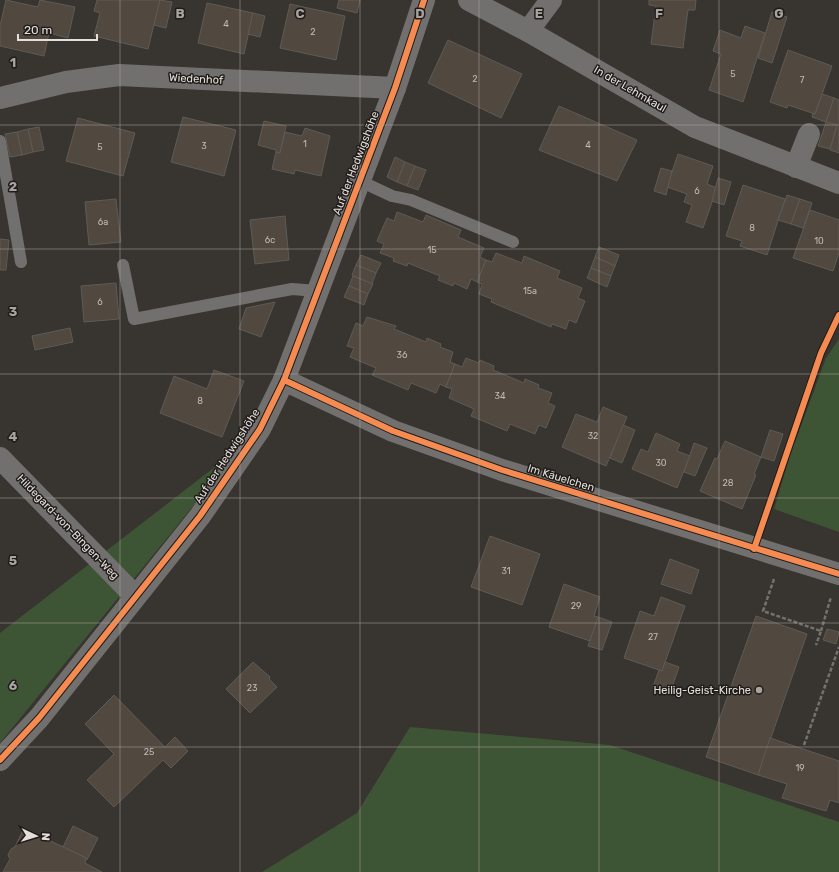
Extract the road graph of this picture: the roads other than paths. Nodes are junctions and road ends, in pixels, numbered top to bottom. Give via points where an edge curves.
1 (424, 0) edge
2 (469, 0) edge
3 (550, 0) edge
4 (528, 31) junction
5 (395, 88) junction
6 (0, 98) edge
7 (809, 134) dead end
8 (0, 141) edge
9 (796, 168) junction
10 (360, 181) junction
11 (839, 183) edge
12 (513, 242) dead end
13 (21, 262) dead end
14 (123, 265) dead end
15 (317, 292) junction
16 (284, 380) junction
17 (0, 458) edge
18 (839, 574) edge
19 (135, 596) junction
20 (0, 760) edge

1 - 5 street, Auf der Hedwigshöhe
2 - 4 street, In der Lehmkaul
3 - 4 street
4 - 9 street, In der Lehmkaul via 695,127
5 - 6 street, Wiedenhof via 119,75 66,82
5 - 10 street, Auf der Hedwigshöhe
7 - 9 street
8 - 13 lane
9 - 11 street, In der Lehmkaul
10 - 12 lane via 392,196 411,200
10 - 15 street, Auf der Hedwigshöhe
14 - 15 lane via 134,319 292,289
15 - 16 street, Auf der Hedwigshöhe
16 - 18 street, Im Käuelchen via 393,431 502,470
16 - 19 street, Auf der Hedwigshöhe via 260,429 200,516
17 - 19 street, Hildegard-von-Bingen-Weg
19 - 20 street, Auf der Hedwigshöhe via 39,718

